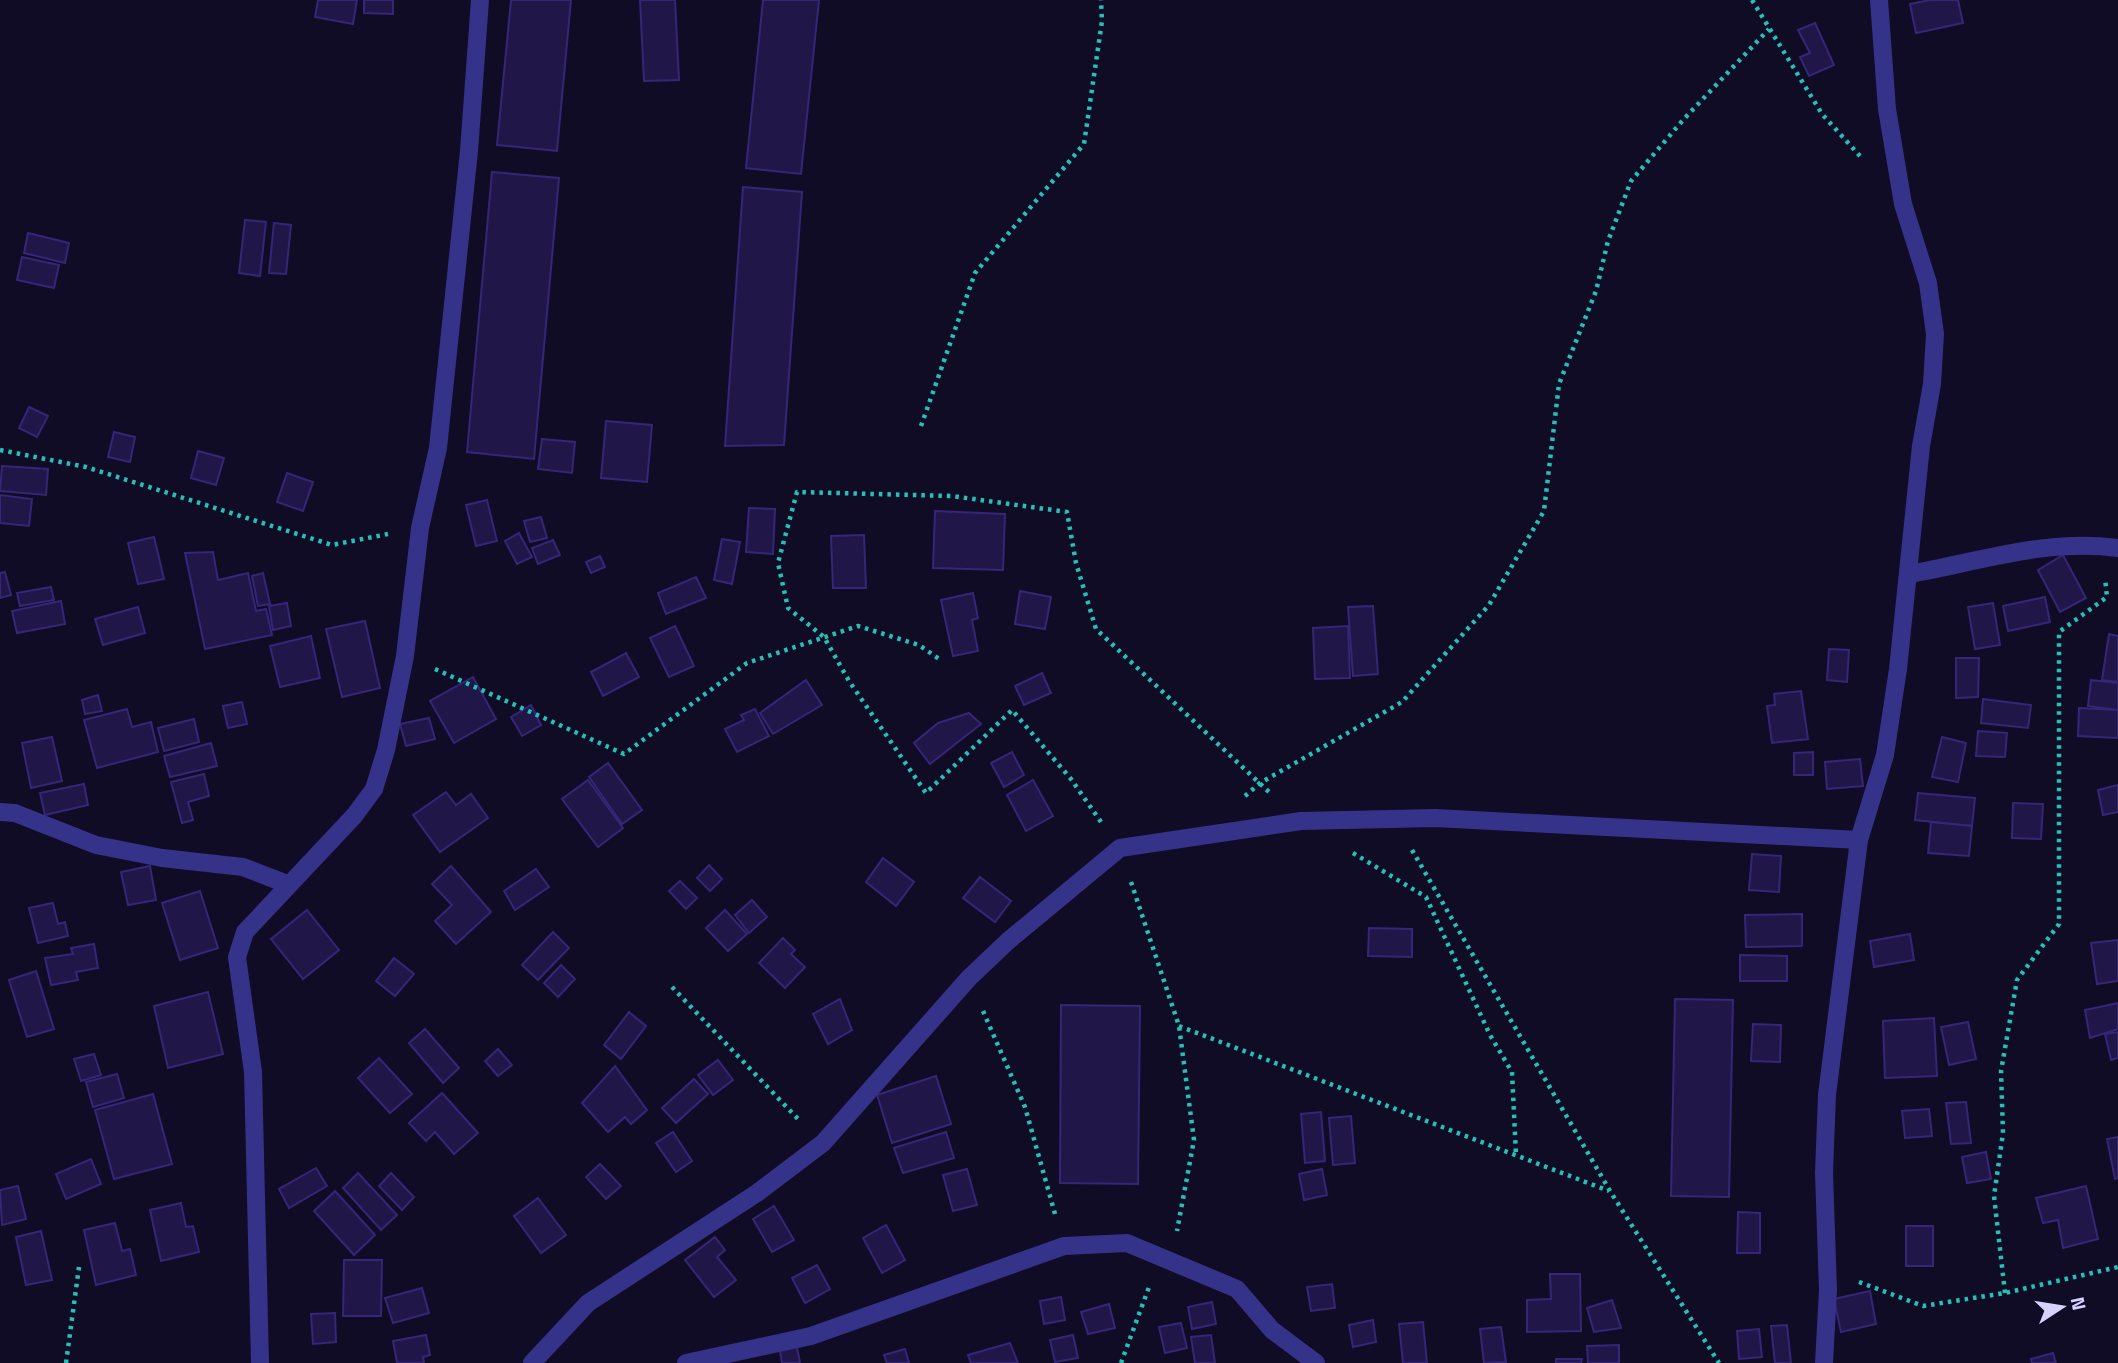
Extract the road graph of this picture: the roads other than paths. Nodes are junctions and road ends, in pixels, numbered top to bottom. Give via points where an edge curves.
1 (480, 0) edge
2 (1879, 0) edge
3 (2118, 548) edge
4 (1909, 574) junction
5 (0, 812) edge
6 (1858, 840) junction
7 (287, 884) junction
8 (260, 1363) edge
9 (532, 1363) edge
10 (686, 1363) edge
11 (1316, 1363) edge
12 (1824, 1363) edge

1 - 7 street via 438,448 420,528 405,656 386,750 374,789
2 - 4 street via 1887,109 1903,204 1928,283 1935,334
3 - 4 street via 2030,549
4 - 6 street via 1885,755
5 - 7 street via 15,813 96,845 243,867
6 - 9 street via 1394,819 1301,821 1120,848 969,978 823,1143 757,1193 588,1303
6 - 12 street via 1827,1095
7 - 8 street via 245,932 237,957 253,1072
10 - 11 street via 811,1336 1064,1246 1126,1242 1237,1289 1272,1330

